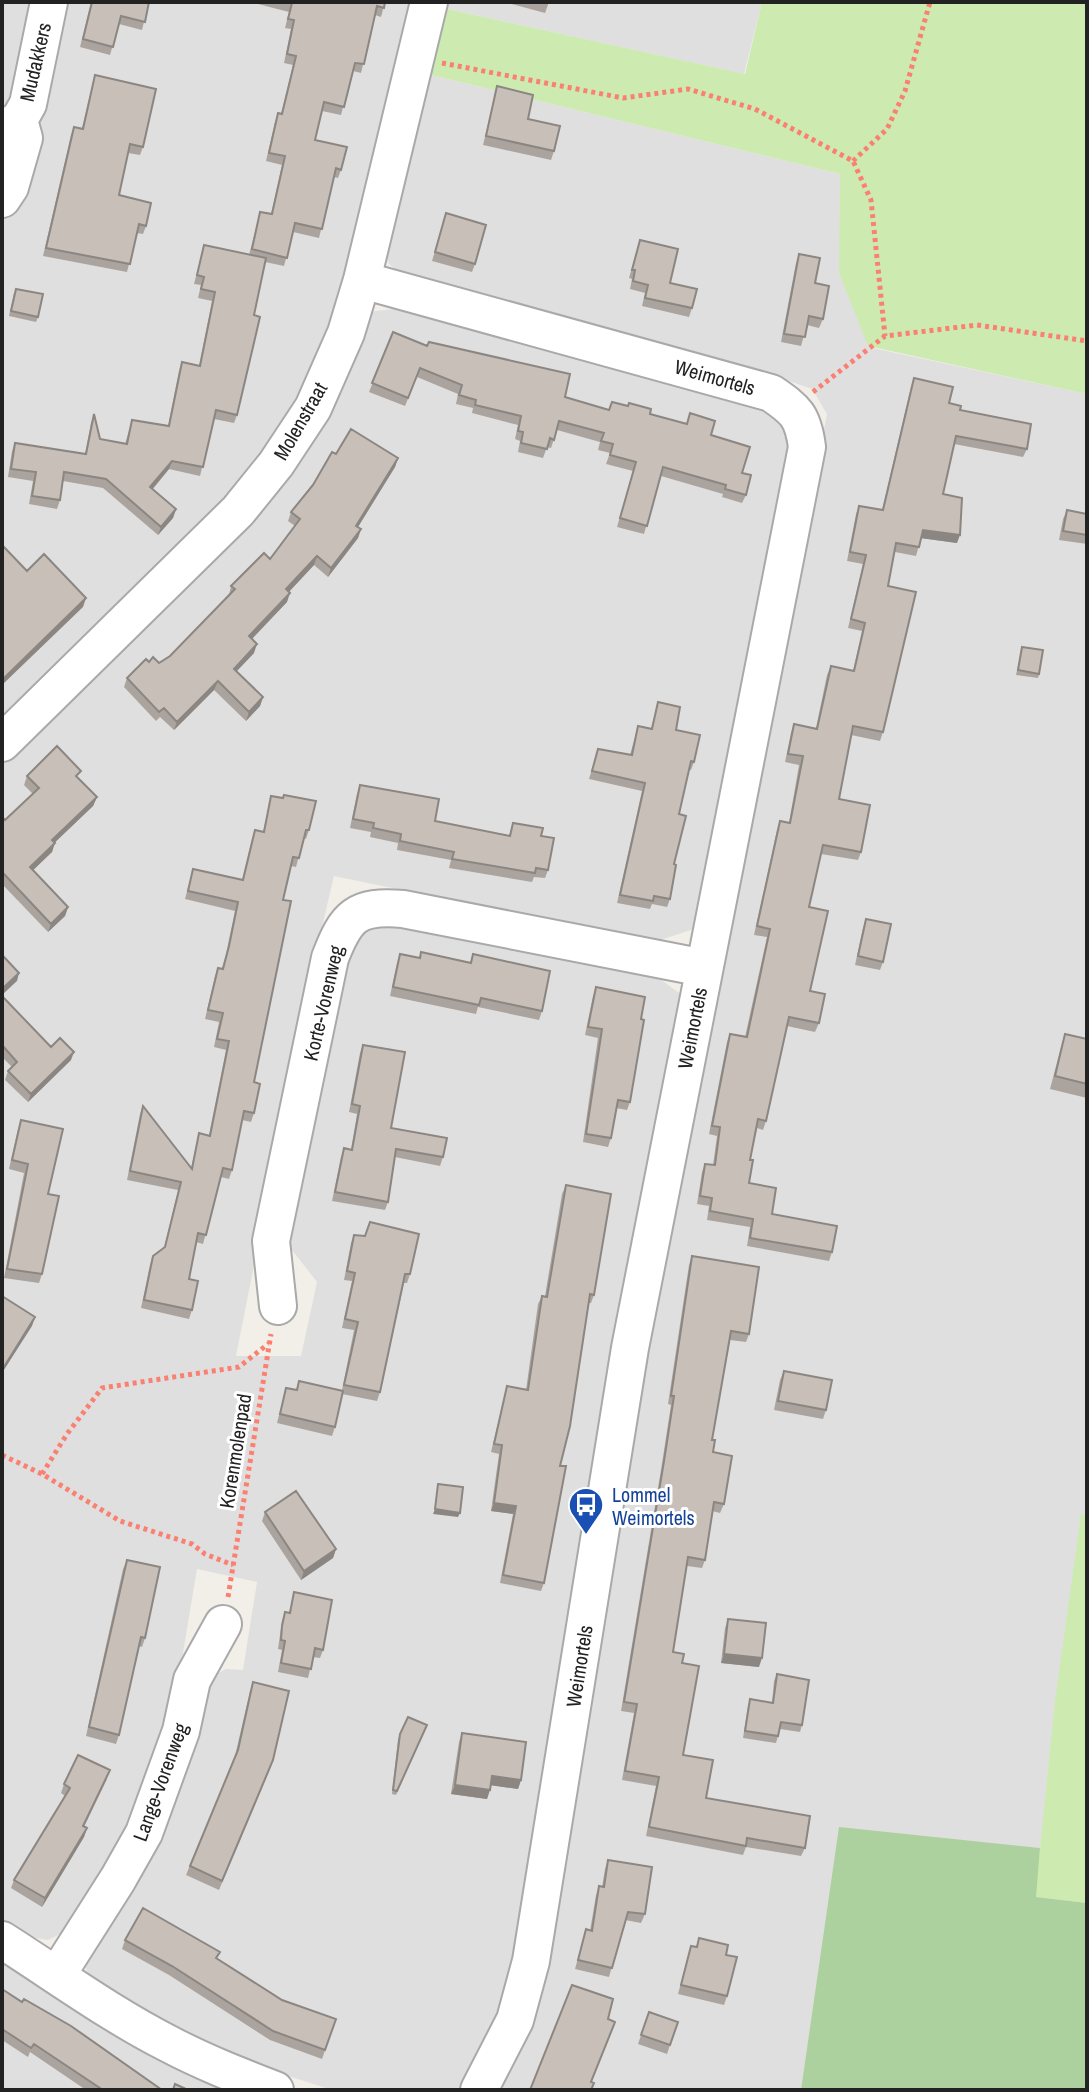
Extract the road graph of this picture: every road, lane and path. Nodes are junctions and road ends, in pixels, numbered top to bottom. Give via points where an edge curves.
1 (49, 2) edge
2 (429, 2) edge
3 (930, 2) edge
4 (416, 58) junction
5 (10, 125) edge
6 (853, 161) junction
7 (2, 199) edge
8 (362, 280) junction
9 (885, 336) junction
10 (1087, 341) edge
11 (792, 408) junction
12 (2, 743) edge
13 (704, 968) junction
14 (278, 1306) joint
15 (269, 1343) junction
16 (2, 1455) edge
17 (42, 1474) junction
18 (233, 1565) junction
19 (223, 1624) joint
20 (2, 1940) edge
21 (57, 1975) junction
22 (275, 2090) edge
23 (479, 2090) edge

1 - 5 street, Mudakkers via 28,104
2 - 4 street, Molenstraat
3 - 6 path via 905,91 887,129
4 - 6 path via 623,98 688,89 755,109
4 - 8 street, Molenstraat
5 - 7 street, Mudakkers via 24,138 14,178
6 - 9 path via 871,200
8 - 11 street, Weimortels via 750,385
8 - 12 street, Molenstraat via 346,333 313,408 276,464 238,511
9 - 10 path via 977,325
9 - 11 path
11 - 13 street, Weimortels via 804,423 807,447
13 - 14 street, Korte-Vorenweg via 403,909 378,907 353,915 330,958 271,1241
13 - 23 street, Weimortels via 630,1348 531,1961 515,2020
14 - 15 path, Korenmolenpad
15 - 17 path, Korenmolenpad via 239,1367 102,1388
15 - 18 path, Korenmolenpad
16 - 17 path
17 - 18 path via 120,1521 192,1544
18 - 19 path, Korenmolenpad
19 - 21 street, Lange-Vorenweg via 192,1680 181,1731 144,1833
20 - 21 street
21 - 22 street via 166,2042

